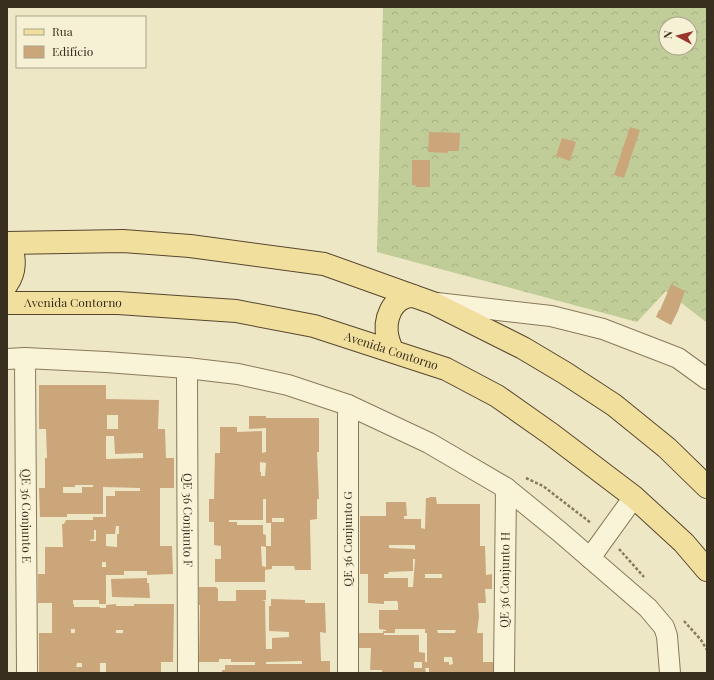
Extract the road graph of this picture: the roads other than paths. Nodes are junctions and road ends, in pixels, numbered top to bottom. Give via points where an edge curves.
1 (9, 243) edge
2 (7, 284) edge
3 (423, 299) junction
4 (7, 303) edge
5 (392, 351) junction
6 (16, 359) edge
7 (187, 368) junction
8 (707, 379) edge
9 (348, 405) junction
10 (707, 487) edge
11 (506, 488) junction
12 (634, 497) junction
13 (590, 558) junction
14 (707, 570) edge
15 (27, 673) edge
16 (188, 673) edge
17 (348, 673) edge
18 (504, 673) edge
19 (670, 673) edge

1 - 2 main road via 14,255 14,266 12,277
1 - 3 main road via 123,241 250,253 324,264
3 - 5 main road via 405,296 395,304 389,314 386,329
3 - 8 street via 551,316 603,328 678,358
3 - 10 main road via 522,348 608,401 668,448
4 - 5 main road, Avenida Contorno via 118,303 236,311 314,326
5 - 12 main road, Avenida Contorno via 446,368 496,396
6 - 7 street
6 - 15 street, QE 36 Conjunto E
7 - 9 street via 238,374 288,385
7 - 16 street, QE 36 Conjunto F
9 - 11 street via 429,443
9 - 17 street, QE 36 Conjunto G
11 - 13 street
11 - 18 street, QE 36 Conjunto H
12 - 13 street
12 - 14 main road, Avenida Contorno via 684,543
13 - 19 street via 640,600 664,627 669,647

